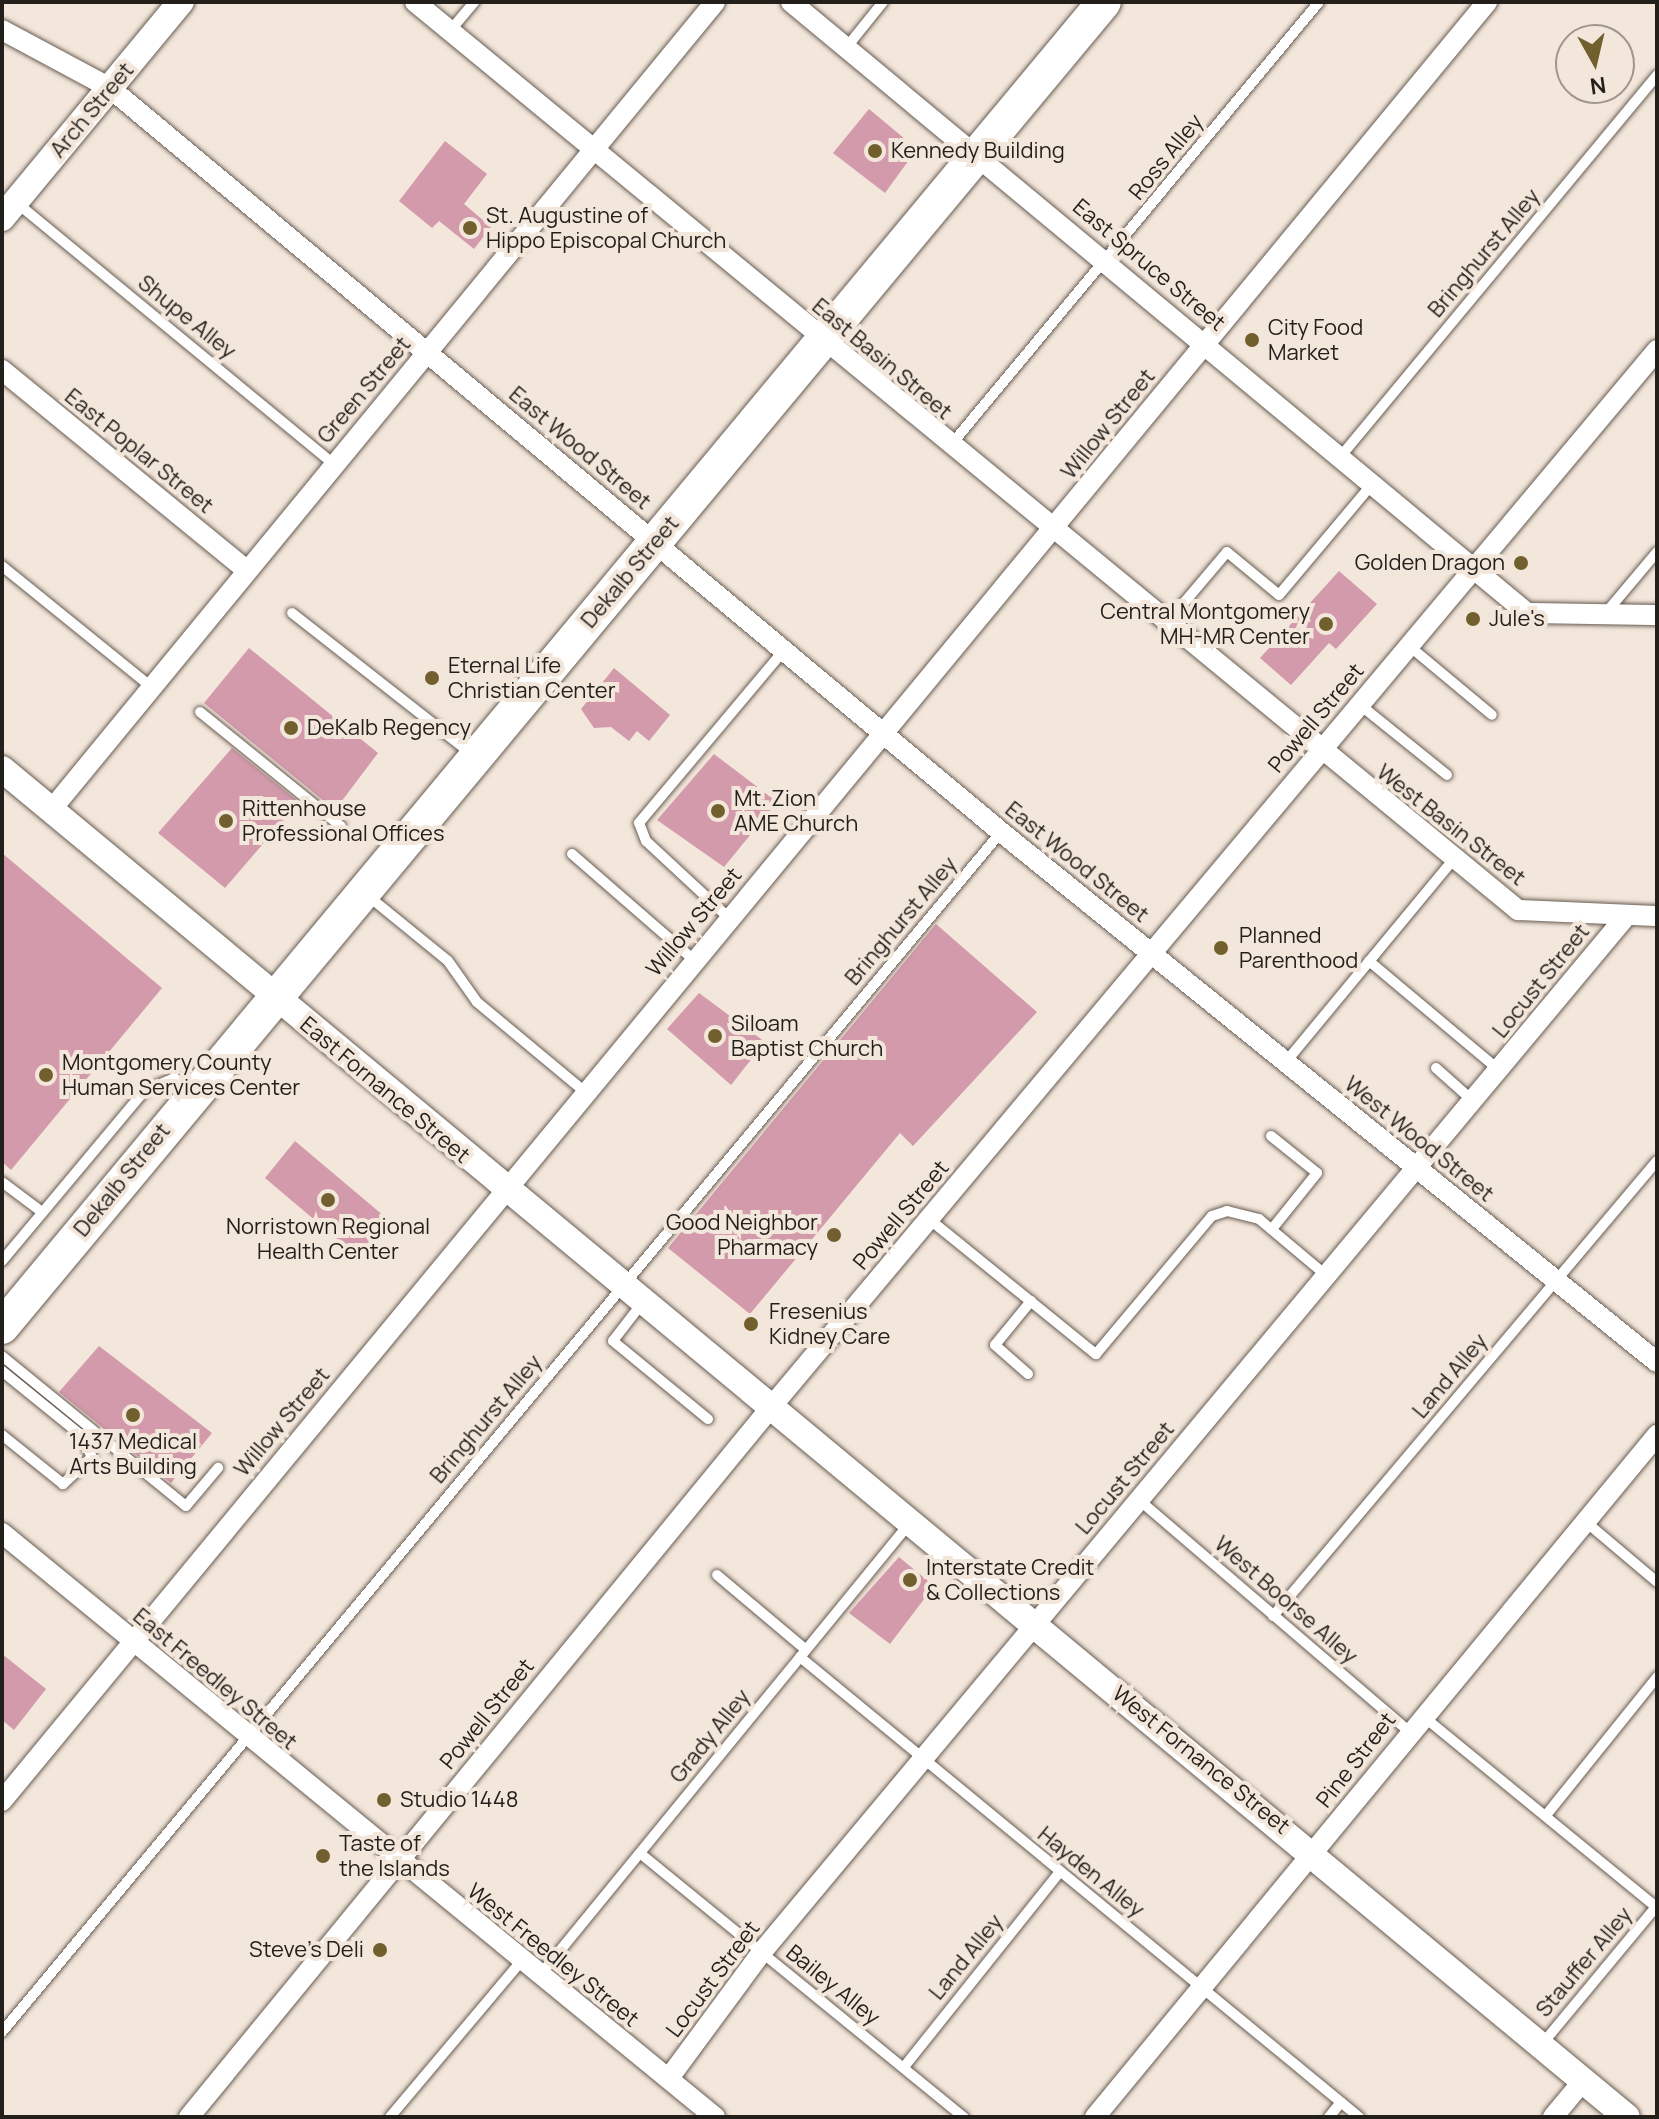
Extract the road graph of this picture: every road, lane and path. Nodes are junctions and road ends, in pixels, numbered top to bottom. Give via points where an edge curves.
1 (181, 2) edge
2 (415, 2) edge
3 (474, 2) edge
4 (715, 2) edge
5 (791, 2) edge
6 (883, 2) edge
7 (1104, 2) edge
8 (1319, 2) edge
9 (1487, 2) edge
10 (2, 30) edge
11 (450, 31) junction
12 (846, 48) junction
13 (1657, 75) edge
14 (110, 88) junction
15 (595, 150) junction
16 (979, 154) junction
17 (9, 210) edge
18 (1106, 261) junction
19 (822, 340) junction
20 (1205, 343) junction
21 (1657, 350) edge
22 (426, 352) junction
23 (2, 370) edge
24 (950, 446) junction
25 (1341, 456) junction
26 (334, 464) junction
27 (1373, 482) junction
28 (1053, 530) junction
29 (655, 542) junction
30 (1657, 552) edge
31 (2, 566) edge
32 (1474, 567) junction
33 (245, 569) junction
34 (292, 613) dead end
35 (1605, 614) junction
36 (1657, 615) edge
37 (1166, 624) junction
38 (1408, 645) junction
39 (785, 649) junction
40 (150, 686) junction
41 (1359, 704) junction
42 (200, 712) dead end
43 (1492, 715) dead end
44 (883, 732) junction
45 (1320, 751) junction
46 (475, 757) junction
47 (2, 769) edge
48 (1447, 775) dead end
49 (52, 809) junction
50 (341, 826) dead end
51 (1001, 832) junction
52 (572, 854) dead end
53 (1454, 859) junction
54 (362, 892) junction
55 (1627, 915) junction
56 (1657, 916) edge
57 (729, 918) junction
58 (1151, 952) junction
59 (694, 960) junction
60 (1369, 961) junction
61 (273, 997) junction
62 (1285, 1063) junction
63 (1436, 1068) dead end
64 (1499, 1070) junction
65 (195, 1092) junction
66 (585, 1092) junction
67 (1473, 1101) junction
68 (1271, 1136) dead end
69 (1657, 1161) edge
70 (1418, 1169) junction
71 (2, 1182) edge
72 (506, 1190) junction
73 (42, 1212) junction
74 (929, 1219) junction
75 (1272, 1229) junction
76 (2, 1261) edge
77 (1327, 1276) junction
78 (1556, 1282) junction
79 (633, 1294) junction
80 (1031, 1301) junction
81 (2, 1327) edge
82 (2, 1356) edge
83 (1657, 1362) edge
84 (2, 1371) edge
85 (1028, 1374) dead end
86 (772, 1406) junction
87 (708, 1419) dead end
88 (2, 1435) edge
89 (1657, 1435) edge
90 (218, 1468) dead end
91 (1138, 1499) junction
92 (910, 1522) junction
93 (1586, 1522) junction
94 (2, 1533) edge
95 (717, 1575) dead end
96 (1657, 1582) edge
97 (1273, 1616) junction
98 (1035, 1623) junction
99 (132, 1641) junction
100 (803, 1654) junction
101 (1657, 1677) edge
102 (1416, 1723) junction
103 (247, 1738) junction
104 (924, 1762) junction
105 (2, 1801) edge
106 (1547, 1814) junction
107 (1315, 1853) junction
108 (641, 1854) junction
109 (398, 1861) junction
110 (1059, 1873) junction
111 (1656, 1907) edge
112 (761, 1953) junction
113 (522, 1960) junction
114 (540, 1975) junction
115 (1203, 1987) junction
116 (2, 2032) edge
117 (1543, 2043) junction
118 (904, 2067) junction
119 (669, 2078) junction
120 (1583, 2081) junction
121 (1341, 2102) junction
122 (189, 2117) edge
123 (390, 2117) edge
124 (715, 2117) edge
125 (964, 2117) edge
126 (1095, 2117) edge
127 (1329, 2117) edge
128 (1359, 2117) edge
129 (1553, 2117) edge
130 (1627, 2117) edge

1 - 14 street, Arch Street
2 - 11 street, East Basin Street
3 - 11 lane
4 - 15 street, Green Street
5 - 12 street, East Spruce Street
6 - 12 lane
7 - 16 highway, Dekalb Street
8 - 18 lane, Ross Alley
9 - 20 street, Willow Street
10 - 14 street, East Wood Street
11 - 15 street, East Basin Street
12 - 16 street, East Spruce Street
13 - 25 lane, Bringhurst Alley
14 - 17 street, Arch Street
14 - 22 street, East Wood Street
15 - 19 street, East Basin Street
15 - 22 street, Green Street
16 - 18 street, East Spruce Street
16 - 19 highway, Dekalb Street
17 - 26 lane, Shupe Alley
18 - 20 street, East Spruce Street
18 - 24 lane, Ross Alley
19 - 24 street, East Basin Street
19 - 29 highway, Dekalb Street
20 - 25 street, East Spruce Street
20 - 28 street, Willow Street
21 - 32 street, Powell Street
22 - 26 street, Green Street
22 - 29 street, East Wood Street
23 - 33 street, East Poplar Street
24 - 28 street, East Basin Street
25 - 27 street, East Spruce Street
26 - 33 street, Green Street
27 - 32 street, East Spruce Street
27 - 37 lane via 1279,595 1227,552
28 - 37 street, East Basin Street
28 - 44 street, Willow Street
29 - 39 street, East Wood Street
29 - 46 highway, Dekalb Street
30 - 35 lane
31 - 40 lane
32 - 35 street, East Spruce Street via 1527,613
32 - 38 street, Powell Street
33 - 40 street, Green Street
34 - 46 lane
35 - 36 street, East Spruce Street
37 - 45 street, East Basin Street
38 - 41 street, Powell Street
38 - 43 lane
39 - 44 street, East Wood Street
39 - 57 lane via 639,823 646,841
40 - 49 street, Green Street
41 - 45 street, Powell Street
41 - 48 lane
42 - 50 lane
44 - 51 street, East Wood Street
44 - 57 street, Willow Street
45 - 53 street, West Basin Street
45 - 58 street, Powell Street
46 - 54 highway, Dekalb Street
47 - 49 street, East Fornance Street
49 - 61 street, East Fornance Street
51 - 58 street, East Wood Street
51 - 79 lane, Bringhurst Alley
52 - 59 lane
53 - 55 street, West Basin Street via 1518,910
53 - 60 lane
54 - 61 highway, Dekalb Street
54 - 66 lane via 399,916 448,961 477,1002
55 - 56 street, West Basin Street
55 - 64 street, Locust Street
57 - 59 street, Willow Street
58 - 62 street, West Wood Street
58 - 74 street, Powell Street
59 - 66 street, Willow Street
60 - 62 lane
60 - 64 lane
61 - 65 highway, Dekalb Street
61 - 72 street, East Fornance Street
62 - 70 street, West Wood Street
63 - 67 lane
64 - 67 street, Locust Street
65 - 73 lane via 174,1078 157,1080
65 - 81 highway, Dekalb Street
66 - 72 street, Willow Street
67 - 70 street, Locust Street
68 - 75 lane via 1317,1173
69 - 78 lane, Land Alley
70 - 77 street, Locust Street
70 - 78 street, West Wood Street
71 - 73 lane
72 - 79 street, East Fornance Street
72 - 99 street, Willow Street
73 - 76 lane
74 - 80 lane
74 - 86 street, Powell Street
75 - 77 lane
75 - 80 lane via 1245,1212 1212,1216 1096,1354
77 - 91 street, Locust Street
78 - 83 street, West Wood Street
78 - 97 lane, Land Alley
79 - 86 street, East Fornance Street
79 - 87 lane via 613,1341
79 - 103 lane, Bringhurst Alley
80 - 85 lane via 995,1345
82 - 90 lane via 186,1506
84 - 88 lane via 82,1436 92,1457 63,1484
86 - 92 street, West Fornance Street
86 - 109 street, Powell Street
89 - 93 street, Pine Street
91 - 97 lane, West Boorse Alley
91 - 98 street, Locust Street
92 - 98 street, West Fornance Street
92 - 100 lane, Grady Alley
93 - 96 lane
93 - 102 street, Pine Street
94 - 99 street, East Freedley Street
95 - 100 lane, Hayden Alley
97 - 102 lane, West Boorse Alley
98 - 104 street, Locust Street
98 - 107 street, West Fornance Street
99 - 103 street, East Freedley Street
99 - 105 street, Willow Street
100 - 104 lane, Hayden Alley
100 - 108 lane, Grady Alley
101 - 106 lane
102 - 106 lane, West Boorse Alley
102 - 107 street, Pine Street
103 - 109 street, East Freedley Street
103 - 116 lane, Bringhurst Alley
104 - 110 lane, Hayden Alley
104 - 112 street, Locust Street
106 - 111 lane, West Boorse Alley
107 - 115 street, Pine Street
107 - 117 street, West Fornance Street
108 - 112 lane, Bailey Alley
108 - 114 lane, Grady Alley
109 - 113 street, West Freedley Street
109 - 122 street, Powell Street
110 - 115 lane, Hayden Alley
110 - 118 lane, Land Alley
111 - 117 lane, Stauffer Alley
112 - 118 lane, Bailey Alley
112 - 119 street, Locust Street
113 - 114 street, West Freedley Street
113 - 123 lane
114 - 119 street, West Freedley Street
115 - 121 lane, Hayden Alley
115 - 126 street, Pine Street
117 - 120 street, West Fornance Street
118 - 125 lane, Bailey Alley
119 - 124 street, West Freedley Street
120 - 129 street
120 - 130 street, West Fornance Street
121 - 127 lane
121 - 128 lane, Hayden Alley

